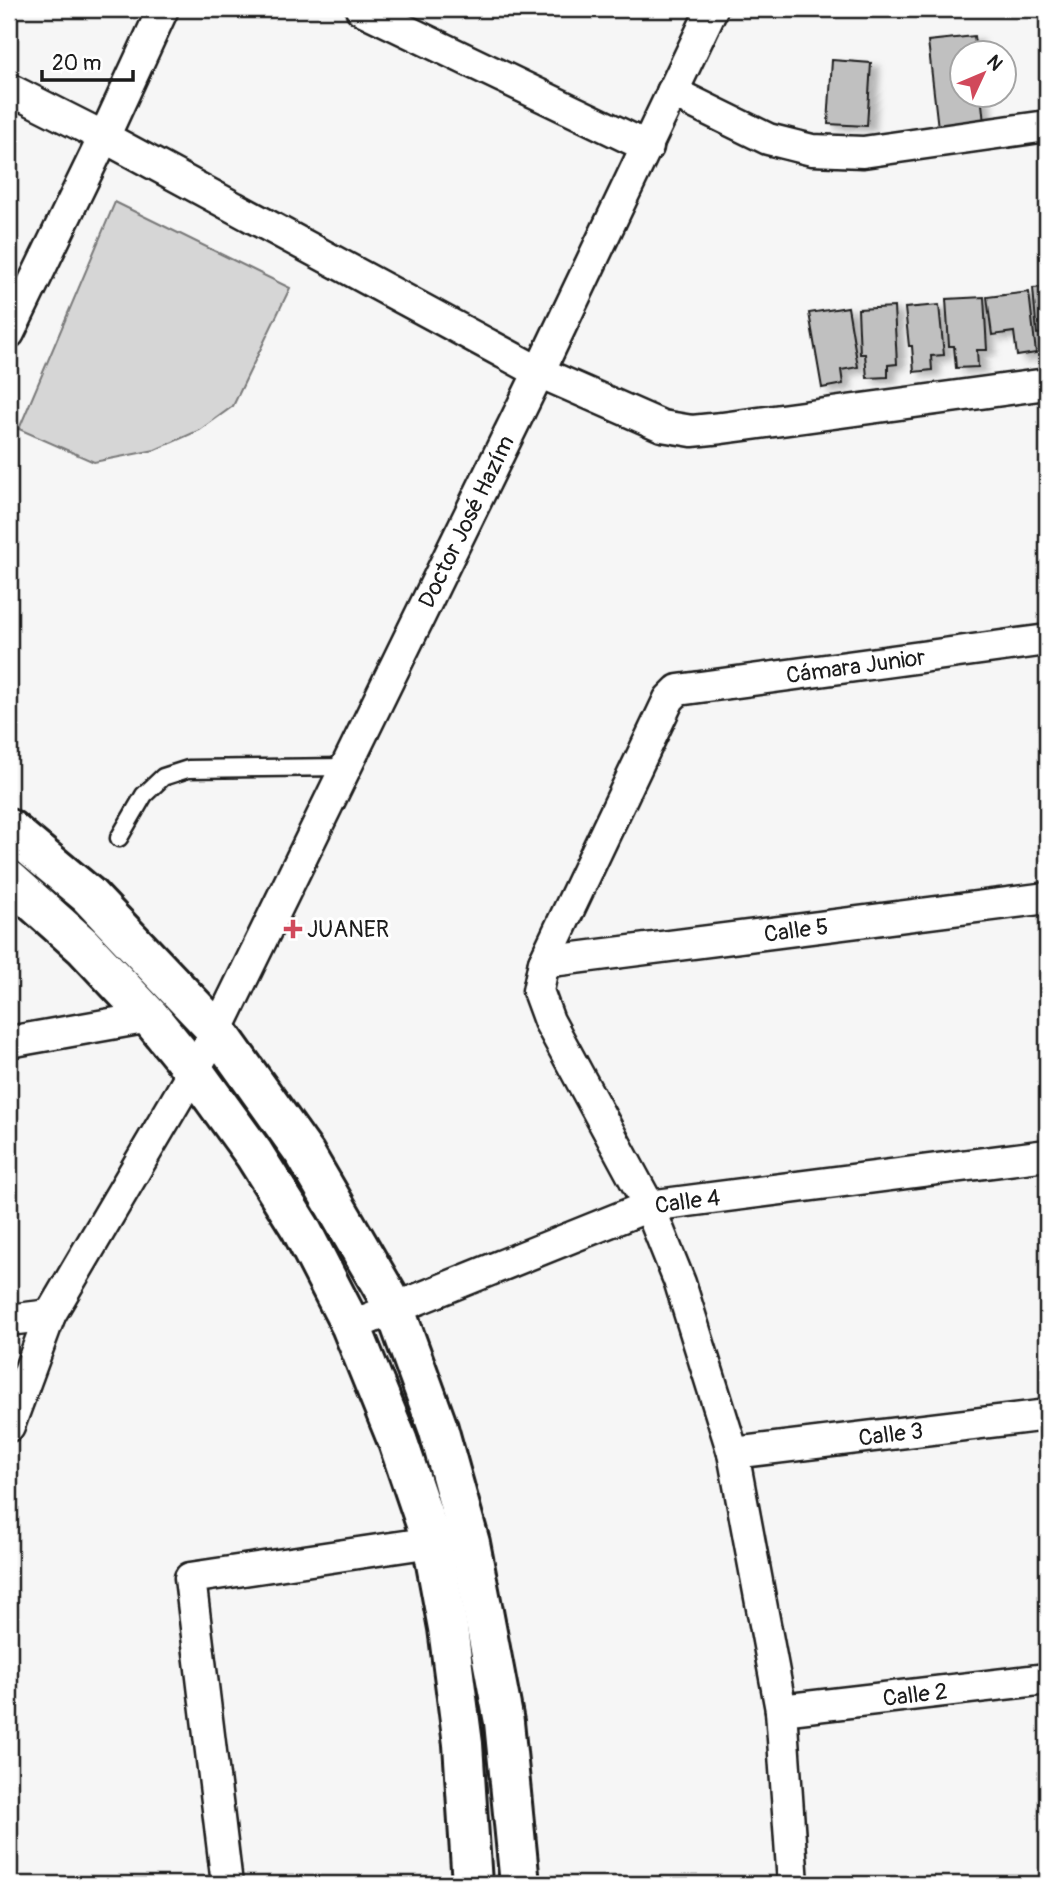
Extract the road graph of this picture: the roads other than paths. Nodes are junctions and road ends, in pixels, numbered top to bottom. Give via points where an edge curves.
1 (163, 9) edge
2 (361, 9) edge
3 (712, 9) edge
4 (9, 89) edge
5 (672, 93) junction
6 (1047, 126) edge
7 (104, 137) junction
8 (648, 147) junction
9 (9, 333) edge
10 (539, 372) junction
11 (1047, 384) edge
12 (1047, 640) edge
13 (346, 767) junction
14 (9, 829) edge
15 (119, 838) dead end
16 (9, 880) edge
17 (1047, 898) edge
18 (544, 962) junction
19 (149, 1017) junction
20 (217, 1031) junction
21 (9, 1042) edge
22 (193, 1070) junction
23 (1047, 1155) edge
24 (649, 1206) junction
25 (394, 1307) junction
26 (50, 1315) junction
27 (9, 1320) edge
28 (351, 1326) junction
29 (1047, 1415) edge
30 (9, 1426) edge
31 (733, 1453) junction
32 (432, 1542) junction
33 (1047, 1679) edge
34 (781, 1710) junction
35 (227, 1884) edge
36 (472, 1884) edge
37 (520, 1884) edge
38 (793, 1884) edge

1 - 7 street
2 - 8 street
3 - 5 street, Doctor José Hazím
4 - 7 street
5 - 6 street via 768,139 812,150 863,152
5 - 8 street, Doctor José Hazím
7 - 9 street
7 - 10 street
8 - 10 street, Doctor José Hazím
10 - 11 street via 662,426 692,431
10 - 13 street, Doctor José Hazím
12 - 18 street, Cámara Junior via 678,690 669,699
13 - 15 lane via 188,769 163,777 144,795
13 - 20 street, Doctor José Hazím
14 - 20 main road via 88,895
16 - 19 main road via 83,946
17 - 18 street, Calle 5
18 - 24 street via 538,990 549,1021
19 - 21 street
19 - 22 main road
20 - 22 street, Doctor José Hazím
20 - 25 main road via 305,1154
22 - 26 street, Doctor José Hazím
22 - 28 main road via 301,1229
23 - 24 street, Calle 4
24 - 25 street, Calle 4
24 - 31 street via 680,1283
25 - 28 street, Calle 4
25 - 37 main road via 438,1429 470,1543 504,1722
26 - 27 street
26 - 30 street, Doctor José Hazím
28 - 32 main road
29 - 31 street, Calle 3
31 - 34 street
32 - 35 street via 190,1578
32 - 36 main road via 463,1744
33 - 34 street, Calle 2
34 - 38 street

